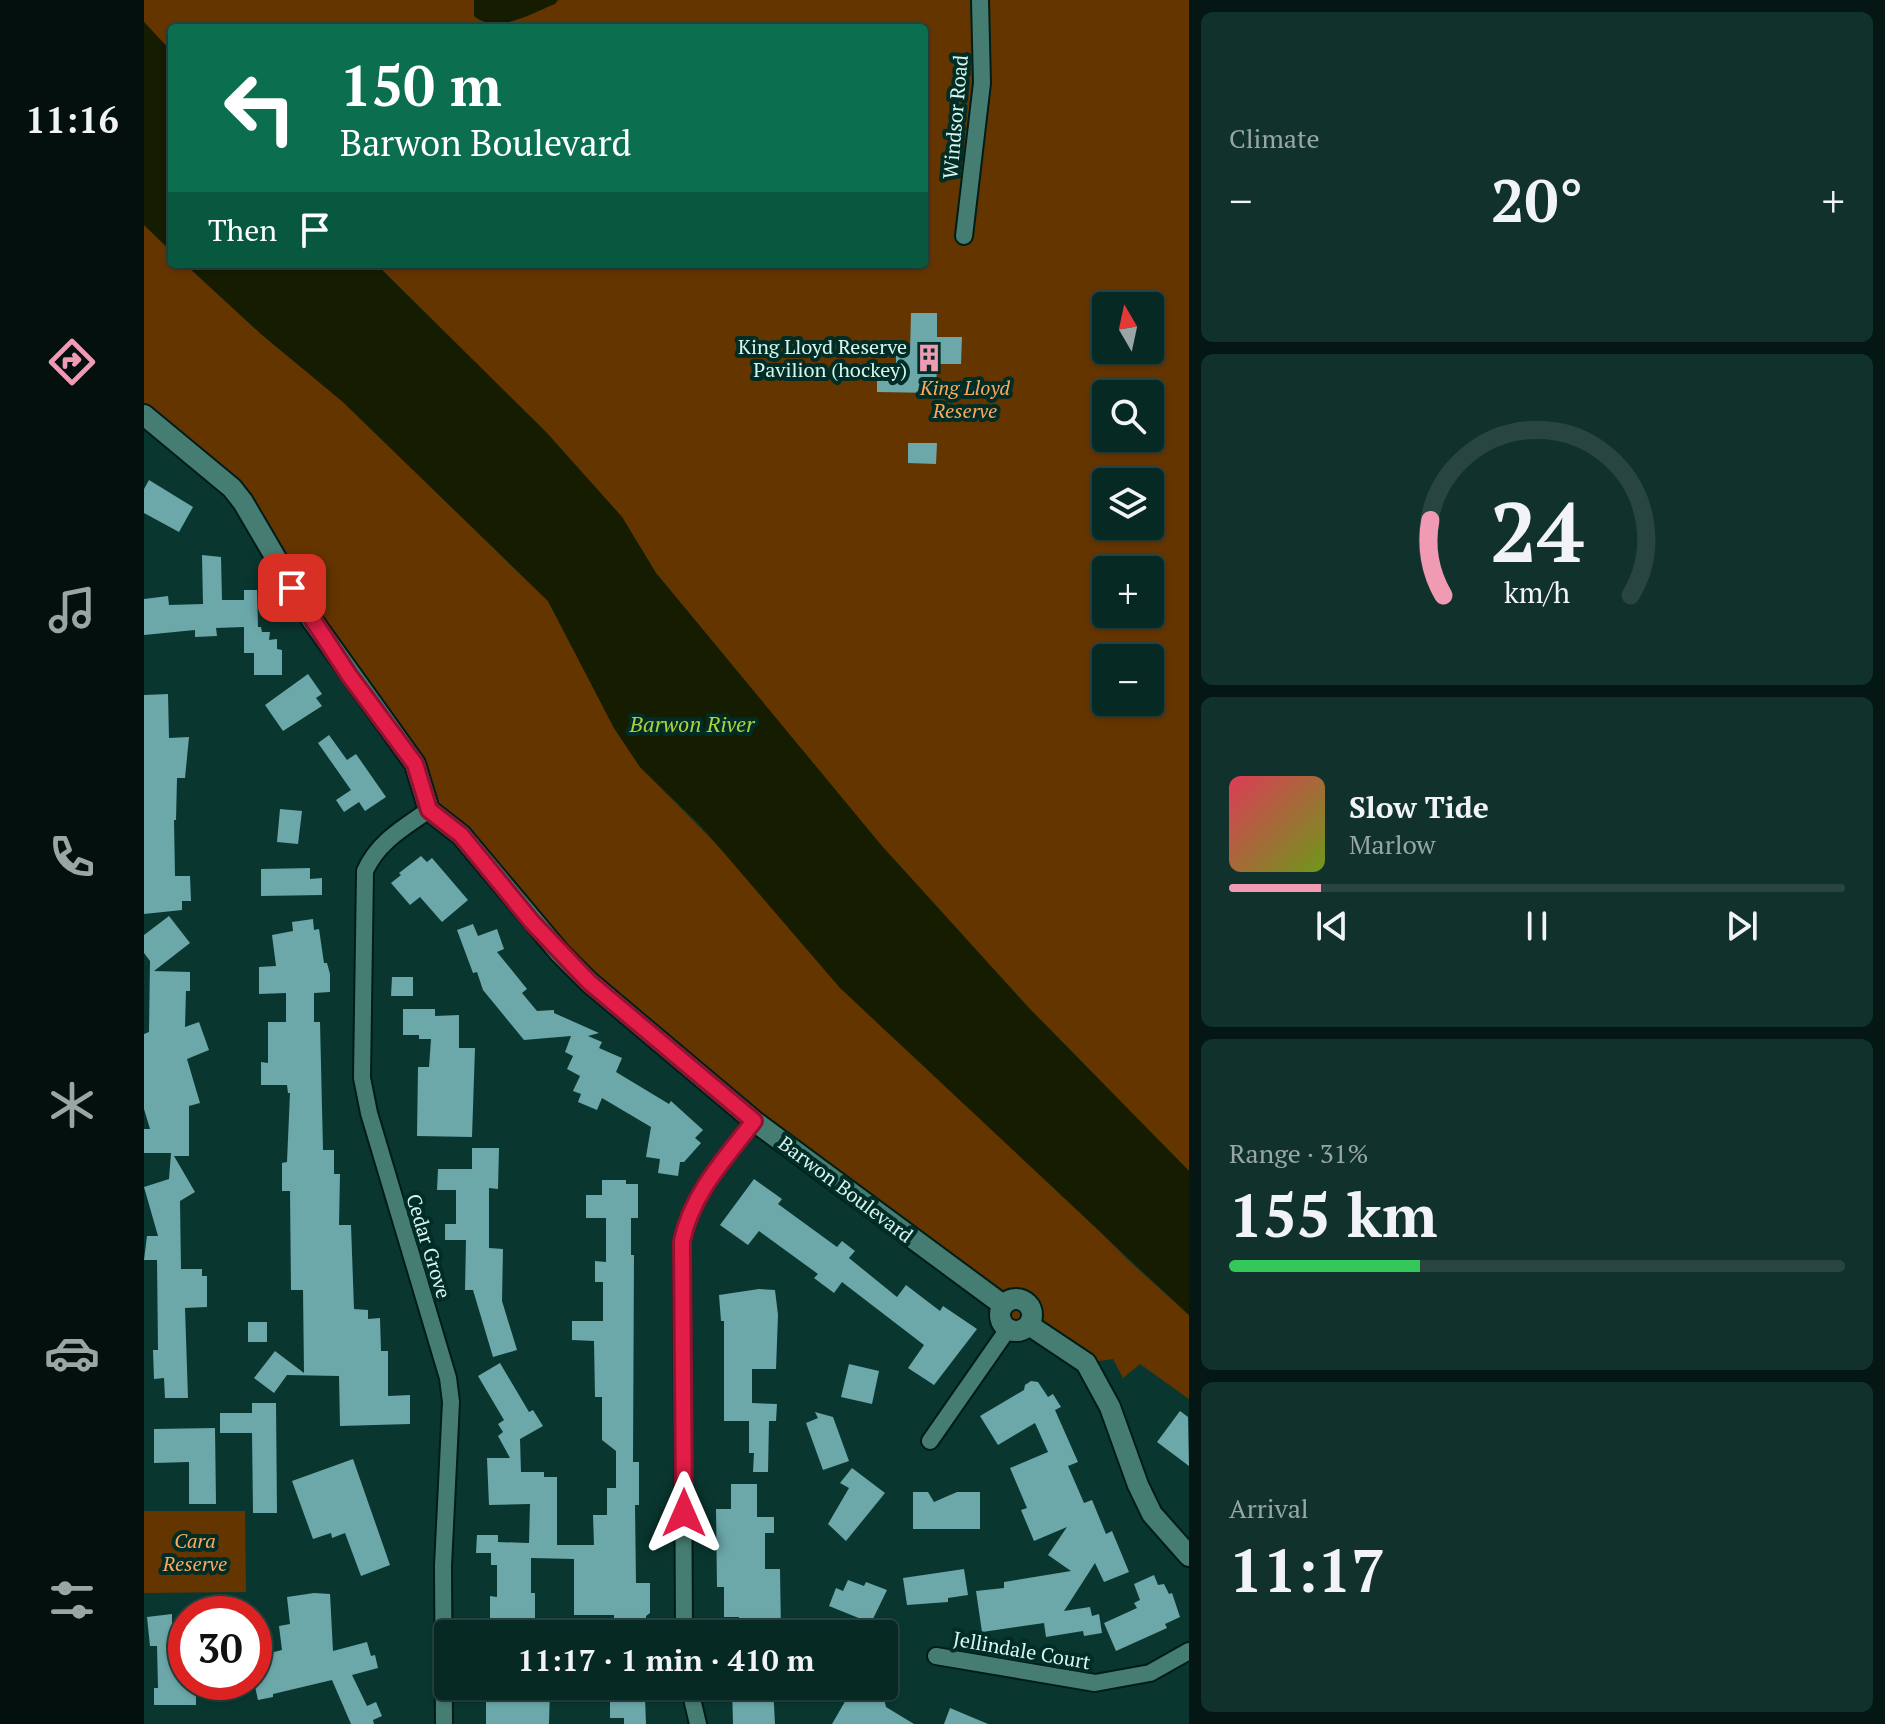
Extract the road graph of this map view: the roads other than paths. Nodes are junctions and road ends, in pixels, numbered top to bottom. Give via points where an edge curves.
1 (980, 0) edge
2 (964, 236) dead end
3 (144, 416) edge
4 (429, 810) junction
5 (754, 1121) junction
6 (1003, 1305) junction
7 (1029, 1325) junction
8 (1008, 1329) junction
9 (930, 1441) dead end
10 (1189, 1556) edge
11 (684, 1620) edge
12 (1189, 1651) edge
13 (936, 1656) dead end
14 (692, 1700) edge
15 (444, 1724) edge
16 (698, 1724) edge

1 - 2 street, Windsor Road via 982,83
3 - 4 street via 243,502 312,620 415,764
4 - 5 street, Barwon Boulevard via 461,835 589,982
4 - 15 street, Cedar Grove via 383,842 365,871 362,1078 448,1378
5 - 6 street, Barwon Boulevard
5 - 11 street via 697,1197 682,1241
6 - 7 street via 1023,1301 1032,1314
6 - 8 street via 1000,1316
7 - 8 street
7 - 10 street via 1086,1363 1110,1407 1152,1514
8 - 9 street
12 - 13 street, Jellindale Court via 1150,1673 1095,1683
14 - 16 street

